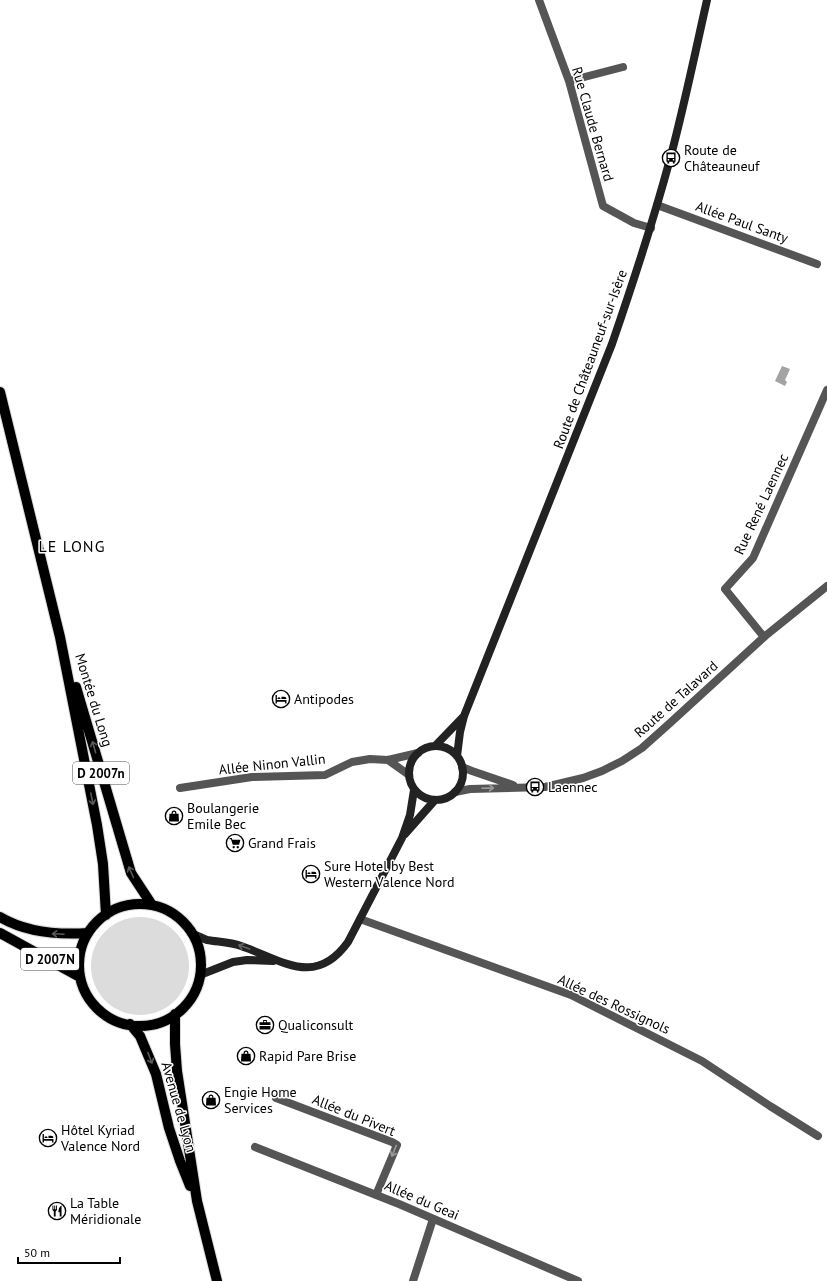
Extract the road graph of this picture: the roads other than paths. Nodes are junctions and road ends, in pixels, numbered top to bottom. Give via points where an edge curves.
1 (539, 0) edge
2 (707, 0) edge
3 (623, 67) dead end
4 (569, 81) junction
5 (658, 205) junction
6 (651, 228) junction
7 (817, 264) dead end
8 (827, 390) edge
9 (0, 392) edge
10 (825, 401) edge
11 (827, 586) edge
12 (60, 637) junction
13 (764, 637) junction
14 (464, 716) junction
15 (435, 746) junction
16 (418, 753) junction
17 (457, 756) junction
18 (388, 760) junction
19 (462, 767) junction
20 (409, 775) junction
21 (522, 787) junction
22 (180, 788) dead end
23 (414, 790) junction
24 (455, 792) junction
25 (435, 800) junction
26 (402, 838) junction
27 (152, 905) junction
28 (106, 915) junction
29 (0, 917) edge
30 (360, 919) junction
31 (88, 932) junction
32 (0, 933) edge
33 (193, 934) junction
34 (280, 962) junction
35 (200, 975) junction
36 (80, 977) junction
37 (175, 1014) junction
38 (130, 1024) junction
39 (276, 1098) dead end
40 (818, 1136) dead end
41 (255, 1147) dead end
42 (376, 1195) junction
43 (197, 1201) junction
44 (432, 1219) junction
45 (558, 1277) edge
46 (217, 1281) edge
47 (413, 1281) edge
48 (578, 1281) edge

1 - 4 street, Rue Claude Bernard
2 - 5 main road, Route de Châteauneuf-sur-Isère via 678,130
3 - 4 street
4 - 6 street, Rue Claude Bernard via 603,206 634,223
5 - 6 main road, Route de Châteauneuf-sur-Isère
5 - 7 street, Allée Paul Santy
6 - 14 main road, Route de Châteauneuf-sur-Isère via 612,344
8 - 10 street, Rue René Laennec
9 - 12 main road, Montée du Long / D 2007n
10 - 13 street, Rue René Laennec via 753,558 724,589
11 - 13 street, Route de Talavard
27 -> 12 main road, Montée du Long / D 2007n via 131,873
12 -> 28 main road, Montée du Long / D 2007n via 97,824 103,864
13 - 21 street, Route de Talavard via 670,724 622,761 566,783 545,787
14 - 15 main road, Route de Châteauneuf-sur-Isère
14 - 17 main road, Route de Châteauneuf-sur-Isère
15 - 16 main road
15 - 17 main road via 451,751
16 - 18 street, Allée Ninon Vallin
16 - 20 main road via 411,763
17 - 19 main road
18 - 20 street
18 - 22 street, Allée Ninon Vallin via 352,762 325,775 252,777
19 - 21 street, Route de Talavard
19 - 24 main road via 463,776
20 - 23 main road
24 -> 21 street, Route de Talavard
23 - 25 main road via 427,799
23 - 26 main road
24 - 25 main road via 446,798
25 - 26 main road
26 - 30 main road
27 - 28 main road via 120,907
27 - 33 main road via 176,915
28 - 31 main road
31 -> 29 main road, D 2007N via 47,934
30 - 34 main road via 342,951 322,965 298,967
30 - 40 street, Allée des Rossignols via 571,995 702,1061
31 - 36 main road via 80,954
32 - 36 main road, D 2007N
34 -> 33 main road via 240,946
33 - 35 main road via 201,961
34 - 35 main road via 233,962
35 - 37 main road via 196,990 187,1004
36 - 38 main road via 86,993 96,1007 106,1015
37 - 38 main road via 161,1022 146,1025
37 - 43 main road, Avenue de Lyon via 177,1071
38 -> 43 main road, Avenue de Lyon via 140,1036 156,1074 176,1150
39 -> 42 street, Allée du Pivert via 397,1145
41 - 42 street, Allée du Geai
42 - 44 street, Allée du Geai
43 - 46 main road, Avenue de Lyon
44 - 45 street, Allée du Geai
44 - 47 street
45 - 48 street, Allée du Geai

